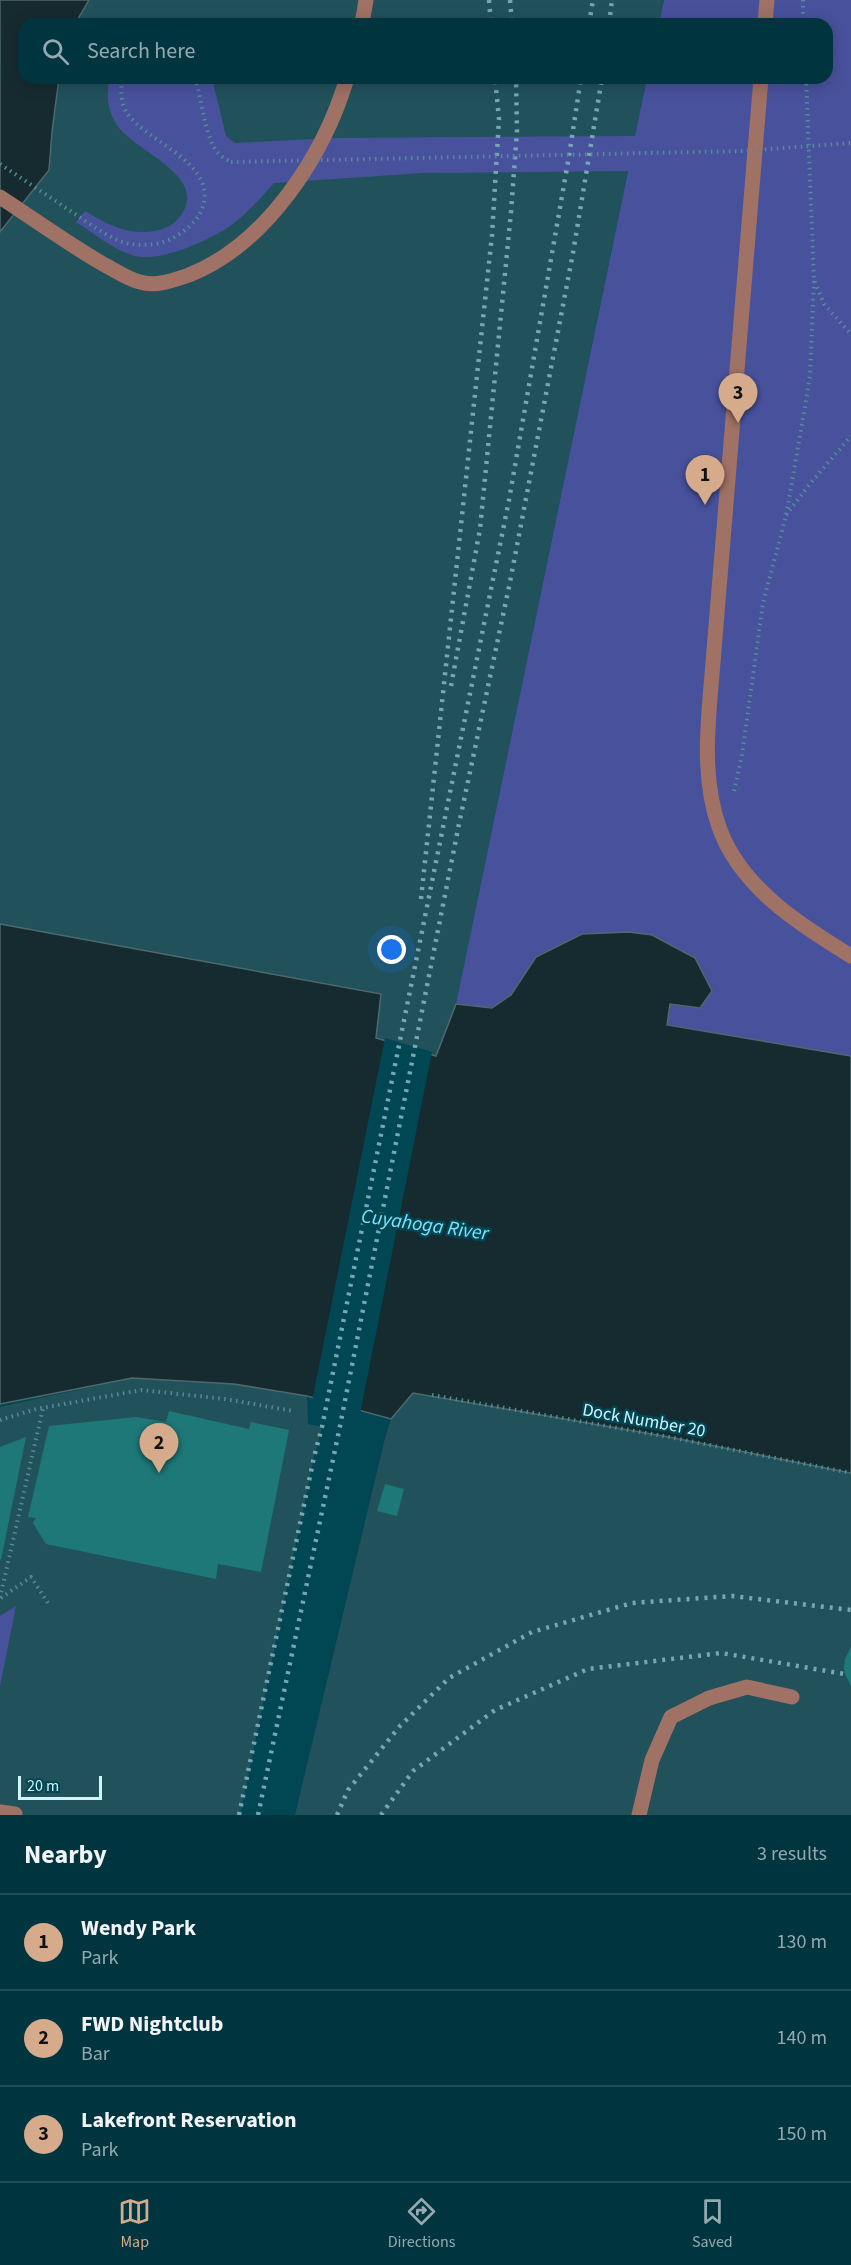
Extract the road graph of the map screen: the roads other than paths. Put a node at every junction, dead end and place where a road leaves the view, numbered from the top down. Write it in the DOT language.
graph roads {
  1 [pos="366,0"];
  2 [pos="767,0"];
  3 [pos="363,18"];
  4 [pos="766,18"];
  5 [pos="345,84"];
  6 [pos="761,84"];
  7 [pos="0,196"];
  8 [pos="851,956"];
  9 [pos="792,1697"];
  10 [pos="0,1812"];
  11 [pos="6,1815"];
  12 [pos="639,1815"];
  1 -- 3 [label="street"];
  2 -- 4 [label="street"];
  5 -- 7 [label="street"];
  6 -- 8 [label="street"];
  9 -- 12 [label="street"];
  10 -- 11 [label="street"];
}
